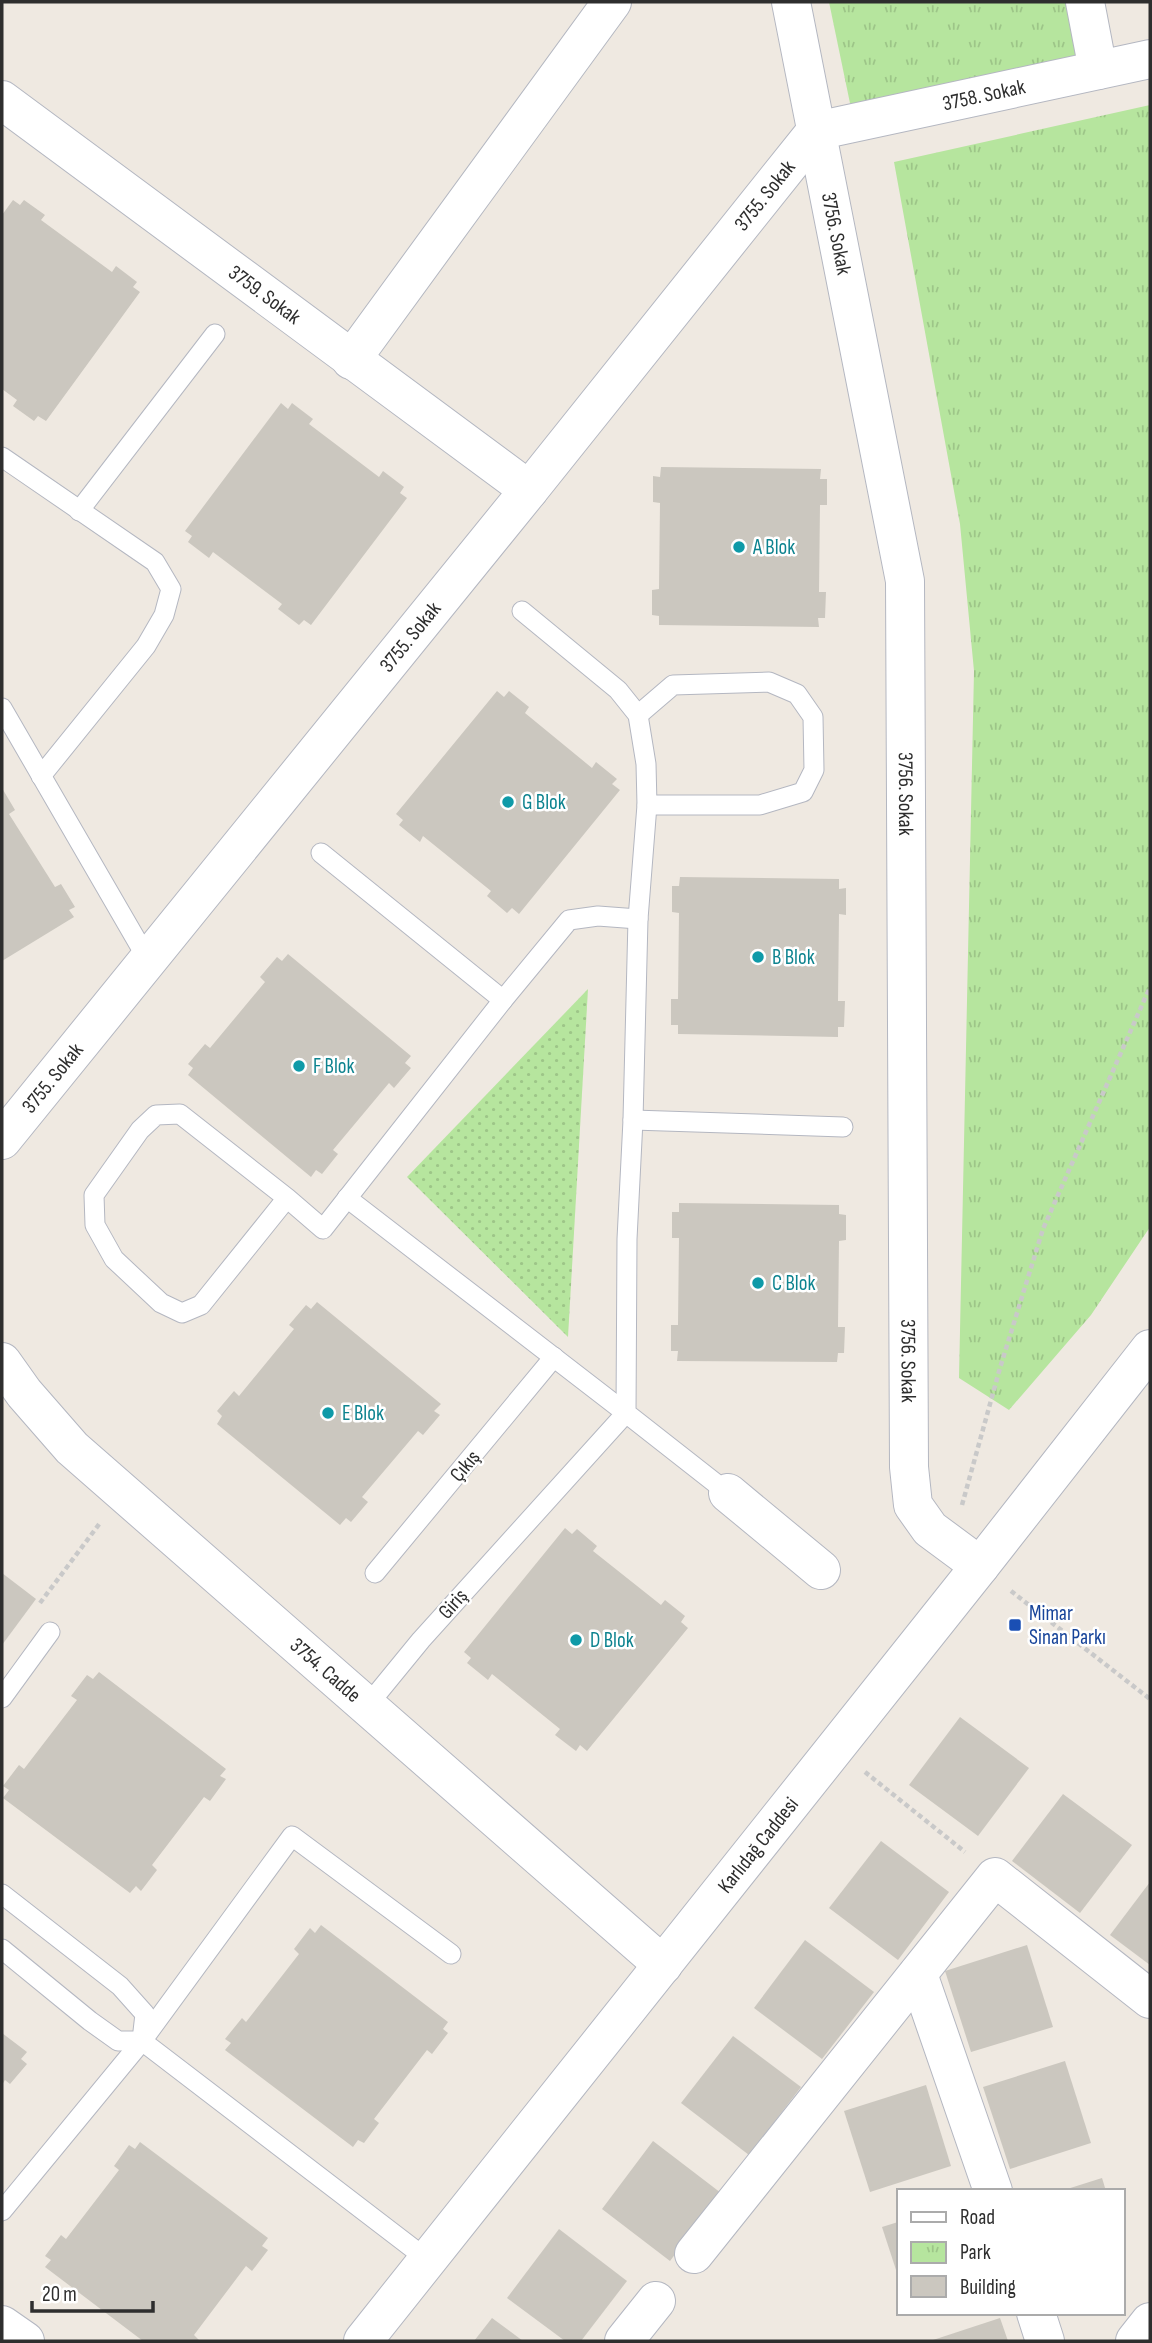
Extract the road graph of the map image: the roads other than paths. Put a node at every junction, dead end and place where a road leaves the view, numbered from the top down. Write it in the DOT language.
graph roads {
  1 [pos="612,2"];
  2 [pos="791,2"];
  3 [pos="1085,2"];
  4 [pos="1150,59"];
  5 [pos="1098,70"];
  6 [pos="2,100"];
  7 [pos="816,131"];
  8 [pos="215,334"];
  9 [pos="351,360"];
  10 [pos="2,457"];
  11 [pos="530,490"];
  12 [pos="79,511"];
  13 [pos="522,611"];
  14 [pos="2,708"];
  15 [pos="638,715"];
  16 [pos="41,776"];
  17 [pos="647,805"];
  18 [pos="321,853"];
  19 [pos="638,919"];
  20 [pos="148,960"];
  21 [pos="503,1000"];
  22 [pos="633,1120"];
  23 [pos="843,1127"];
  24 [pos="2,1140"];
  25 [pos="287,1198"];
  26 [pos="347,1198"];
  27 [pos="1150,1349"];
  28 [pos="554,1357"];
  29 [pos="2,1362"];
  30 [pos="626,1413"];
  31 [pos="728,1493"];
  32 [pos="966,1555"];
  33 [pos="821,1570"];
  34 [pos="375,1573"];
  35 [pos="50,1632"];
  36 [pos="2,1698"];
  37 [pos="367,1706"];
  38 [pos="2,1894"];
  39 [pos="2,1949"];
  40 [pos="451,1954"];
  41 [pos="663,1965"];
  42 [pos="918,1974"];
  43 [pos="1150,1998"];
  44 [pos="142,2041"];
  45 [pos="992,2189"];
  46 [pos="2,2211"];
  47 [pos="694,2254"];
  48 [pos="428,2260"];
  49 [pos="656,2301"];
  50 [pos="1037,2315"];
  51 [pos="1150,2322"];
  52 [pos="2,2325"];
  53 [pos="25,2341"];
  54 [pos="363,2341"];
  55 [pos="624,2341"];
  56 [pos="1045,2341"];
  57 [pos="1135,2341"];
  1 -- 9 [label="street"];
  2 -- 7 [label="street, 3756. Sokak"];
  3 -- 5 [label="street"];
  4 -- 5 [label="street, 3758. Sokak"];
  5 -- 7 [label="street, 3758. Sokak"];
  6 -- 9 [label="street, 3759. Sokak"];
  7 -- 11 [label="street, 3755. Sokak"];
  7 -- 32 [label="street, 3756. Sokak"];
  8 -- 12 [label="lane"];
  9 -- 11 [label="street, 3759. Sokak"];
  10 -- 12 [label="lane"];
  11 -- 20 [label="street, 3755. Sokak"];
  12 -- 16 [label="lane"];
  13 -- 15 [label="lane"];
  14 -- 16 [label="lane"];
  15 -- 17 [label="lane"];
  15 -- 17 [label="lane"];
  16 -- 20 [label="lane"];
  17 -- 19 [label="lane"];
  18 -- 21 [label="lane"];
  19 -- 21 [label="lane"];
  19 -- 22 [label="lane"];
  20 -- 24 [label="street, 3755. Sokak"];
  21 -- 26 [label="lane"];
  22 -- 23 [label="lane"];
  22 -- 30 [label="lane"];
  25 -- 25 [label="lane"];
  25 -- 26 [label="lane"];
  26 -- 28 [label="lane"];
  27 -- 32 [label="street, Karlıdağ Caddesi"];
  28 -- 30 [label="lane"];
  28 -- 34 [label="lane, Çıkış"];
  29 -- 37 [label="street, 3754. Cadde"];
  30 -- 31 [label="lane"];
  30 -- 37 [label="lane, Giriş"];
  31 -- 33 [label="street"];
  32 -- 41 [label="street, Karlıdağ Caddesi"];
  35 -- 36 [label="lane"];
  37 -- 41 [label="street, 3754. Cadde"];
  38 -- 44 [label="lane"];
  39 -- 44 [label="lane"];
  40 -- 44 [label="lane"];
  41 -- 48 [label="street, Karlıdağ Caddesi"];
  42 -- 43 [label="street"];
  42 -- 45 [label="street"];
  42 -- 47 [label="street"];
  44 -- 46 [label="lane"];
  44 -- 48 [label="lane"];
  48 -- 54 [label="street, Karlıdağ Caddesi"];
  49 -- 55 [label="street"];
  50 -- 56 [label="street"];
  51 -- 57 [label="street"];
  52 -- 53 [label="street"];
}
